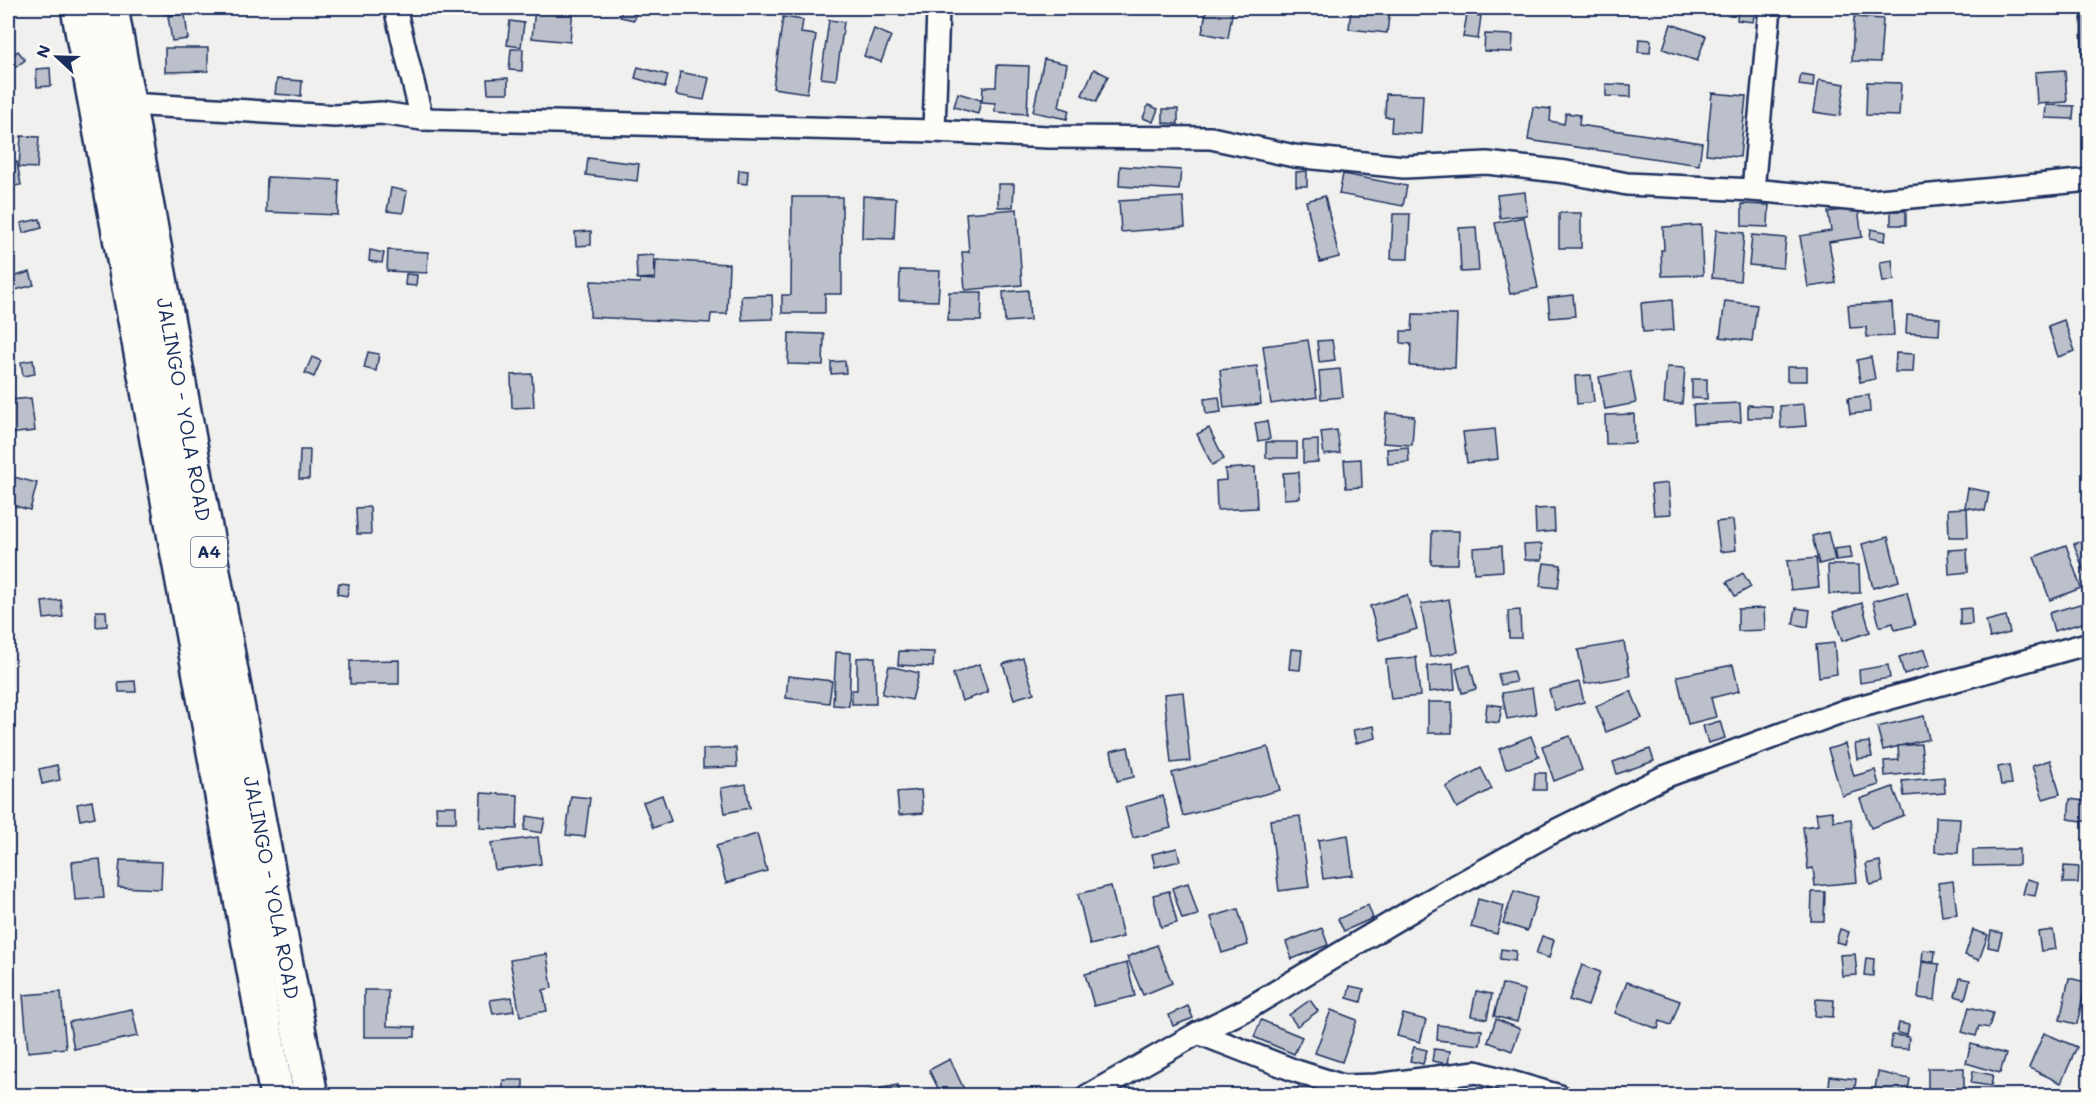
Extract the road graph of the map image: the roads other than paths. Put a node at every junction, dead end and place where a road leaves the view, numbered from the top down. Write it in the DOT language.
graph roads {
  1 [pos="78,8"];
  2 [pos="111,8"];
  3 [pos="395,8"];
  4 [pos="938,8"];
  5 [pos="1770,8"];
  6 [pos="128,104"];
  7 [pos="422,120"];
  8 [pos="934,131"];
  9 [pos="2090,180"];
  10 [pos="1753,190"];
  11 [pos="2090,643"];
  12 [pos="1198,1033"];
  13 [pos="277,1095"];
  14 [pos="311,1095"];
  15 [pos="1087,1095"];
  16 [pos="1560,1095"];
  1 -- 13 [label="highway, A4"];
  2 -- 6 [label="highway, JALINGO - YOLA ROAD / A4"];
  3 -- 7 [label="street"];
  4 -- 8 [label="street"];
  5 -- 10 [label="street"];
  6 -- 7 [label="street"];
  6 -- 14 [label="highway, JALINGO - YOLA ROAD / A4"];
  7 -- 8 [label="street"];
  8 -- 10 [label="street"];
  9 -- 10 [label="street"];
  11 -- 12 [label="street"];
  12 -- 15 [label="street"];
  12 -- 16 [label="street"];
}
